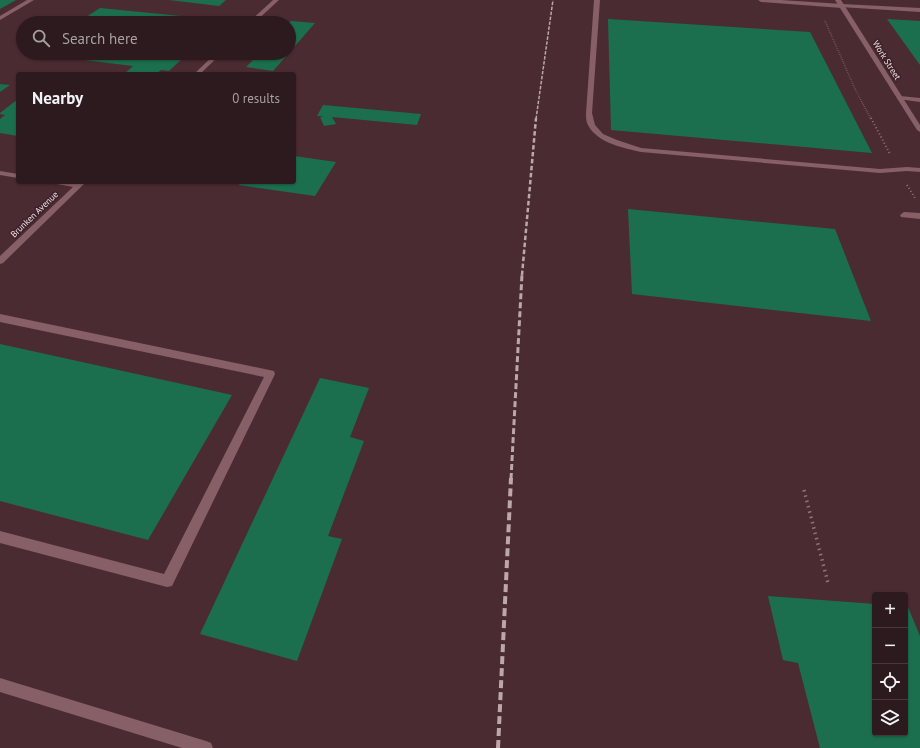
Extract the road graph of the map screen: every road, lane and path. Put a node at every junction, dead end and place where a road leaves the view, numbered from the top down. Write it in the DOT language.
graph roads {
  1 [pos="31,0"];
  2 [pos="276,0"];
  3 [pos="597,0"];
  4 [pos="761,0"];
  5 [pos="838,0"];
  6 [pos="842,6"];
  7 [pos="920,10"];
  8 [pos="822,14"];
  9 [pos="259,16"];
  10 [pos="0,18"];
  11 [pos="212,60"];
  12 [pos="199,72"];
  13 [pos="900,98"];
  14 [pos="920,100"];
  15 [pos="920,130"];
  16 [pos="899,170"];
  17 [pos="920,170"];
  18 [pos="0,173"];
  19 [pos="16,176"];
  20 [pos="80,184"];
  21 [pos="917,202"];
  22 [pos="904,215"];
  23 [pos="920,216"];
  24 [pos="0,261"];
  25 [pos="0,318"];
  26 [pos="804,490"];
  27 [pos="0,537"];
  28 [pos="828,583"];
  29 [pos="0,685"];
  30 [pos="206,748"];
  1 -- 10 [label="street"];
  2 -- 9 [label="street"];
  3 -- 16 [label="street"];
  4 -- 6 [label="street"];
  5 -- 6 [label="street, Work Street"];
  6 -- 7 [label="street"];
  6 -- 13 [label="street, Work Street"];
  8 -- 16 [label="path"];
  11 -- 12 [label="street"];
  13 -- 14 [label="street"];
  13 -- 15 [label="street, Work Street"];
  16 -- 17 [label="street"];
  16 -- 21 [label="path"];
  18 -- 19 [label="street"];
  20 -- 24 [label="street, Brunken Avenue"];
  22 -- 23 [label="street"];
  25 -- 27 [label="street"];
  26 -- 28 [label="path"];
  29 -- 30 [label="street"];
}
